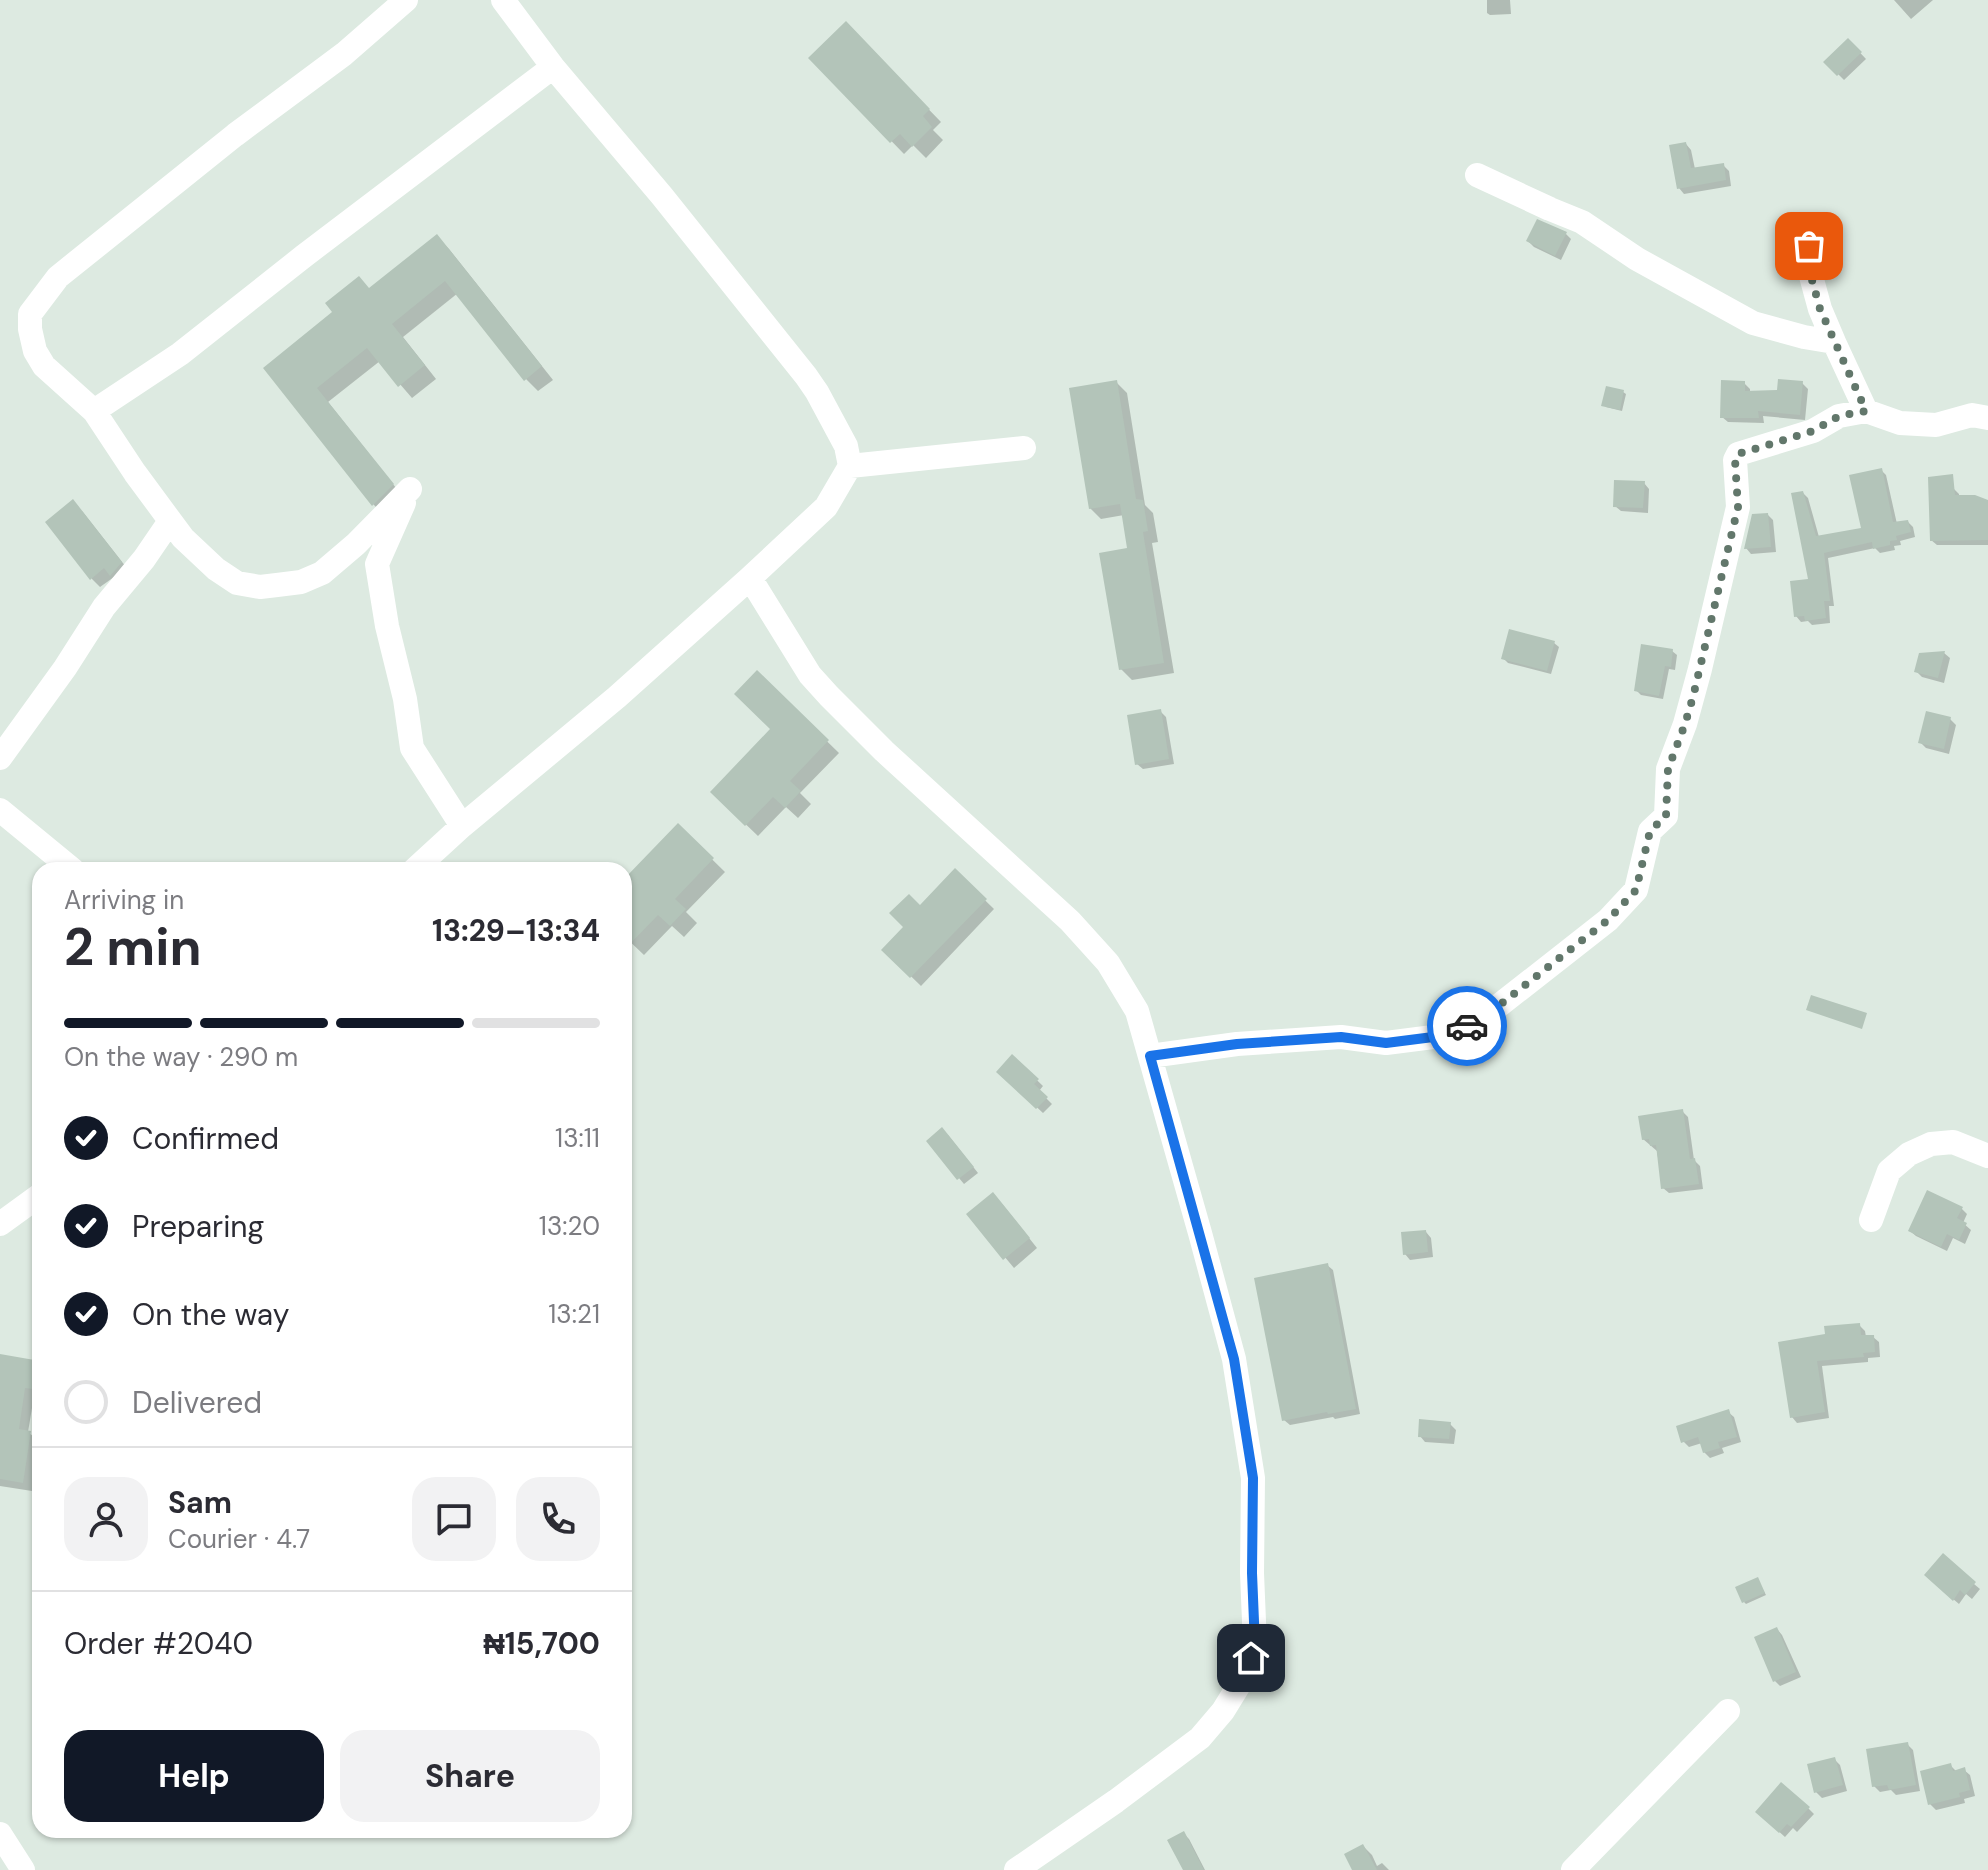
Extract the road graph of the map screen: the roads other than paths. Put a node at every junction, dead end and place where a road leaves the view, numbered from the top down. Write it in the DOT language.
graph roads {
  1 [pos="406,0"];
  2 [pos="503,0"];
  3 [pos="553,67"];
  4 [pos="1477,175"];
  5 [pos="1810,227"];
  6 [pos="1834,342"];
  7 [pos="94,411"];
  8 [pos="1866,411"];
  9 [pos="1988,418"];
  10 [pos="1024,448"];
  11 [pos="850,466"];
  12 [pos="170,521"];
  13 [pos="750,578"];
  14 [pos="0,758"];
  15 [pos="0,810"];
  16 [pos="462,826"];
  17 [pos="63,862"];
  18 [pos="423,862"];
  19 [pos="1150,1056"];
  20 [pos="1988,1156"];
  21 [pos="32,1201"];
  22 [pos="1871,1220"];
  23 [pos="0,1224"];
  24 [pos="1728,1711"];
  25 [pos="0,1834"];
  26 [pos="23,1870"];
  27 [pos="1016,1870"];
  28 [pos="1573,1870"];
  1 -- 7 [label="street"];
  2 -- 3 [label="street"];
  3 -- 7 [label="street"];
  3 -- 11 [label="street"];
  4 -- 6 [label="street"];
  5 -- 6 [label="street"];
  6 -- 8 [label="street"];
  7 -- 12 [label="street"];
  8 -- 9 [label="street"];
  8 -- 19 [label="street"];
  10 -- 11 [label="street"];
  11 -- 13 [label="street"];
  12 -- 14 [label="street"];
  12 -- 16 [label="street"];
  13 -- 16 [label="street"];
  13 -- 19 [label="street"];
  15 -- 17 [label="street"];
  16 -- 18 [label="street"];
  19 -- 27 [label="street"];
  20 -- 22 [label="street"];
  21 -- 23 [label="street"];
  24 -- 28 [label="street"];
  25 -- 26 [label="street"];
}
